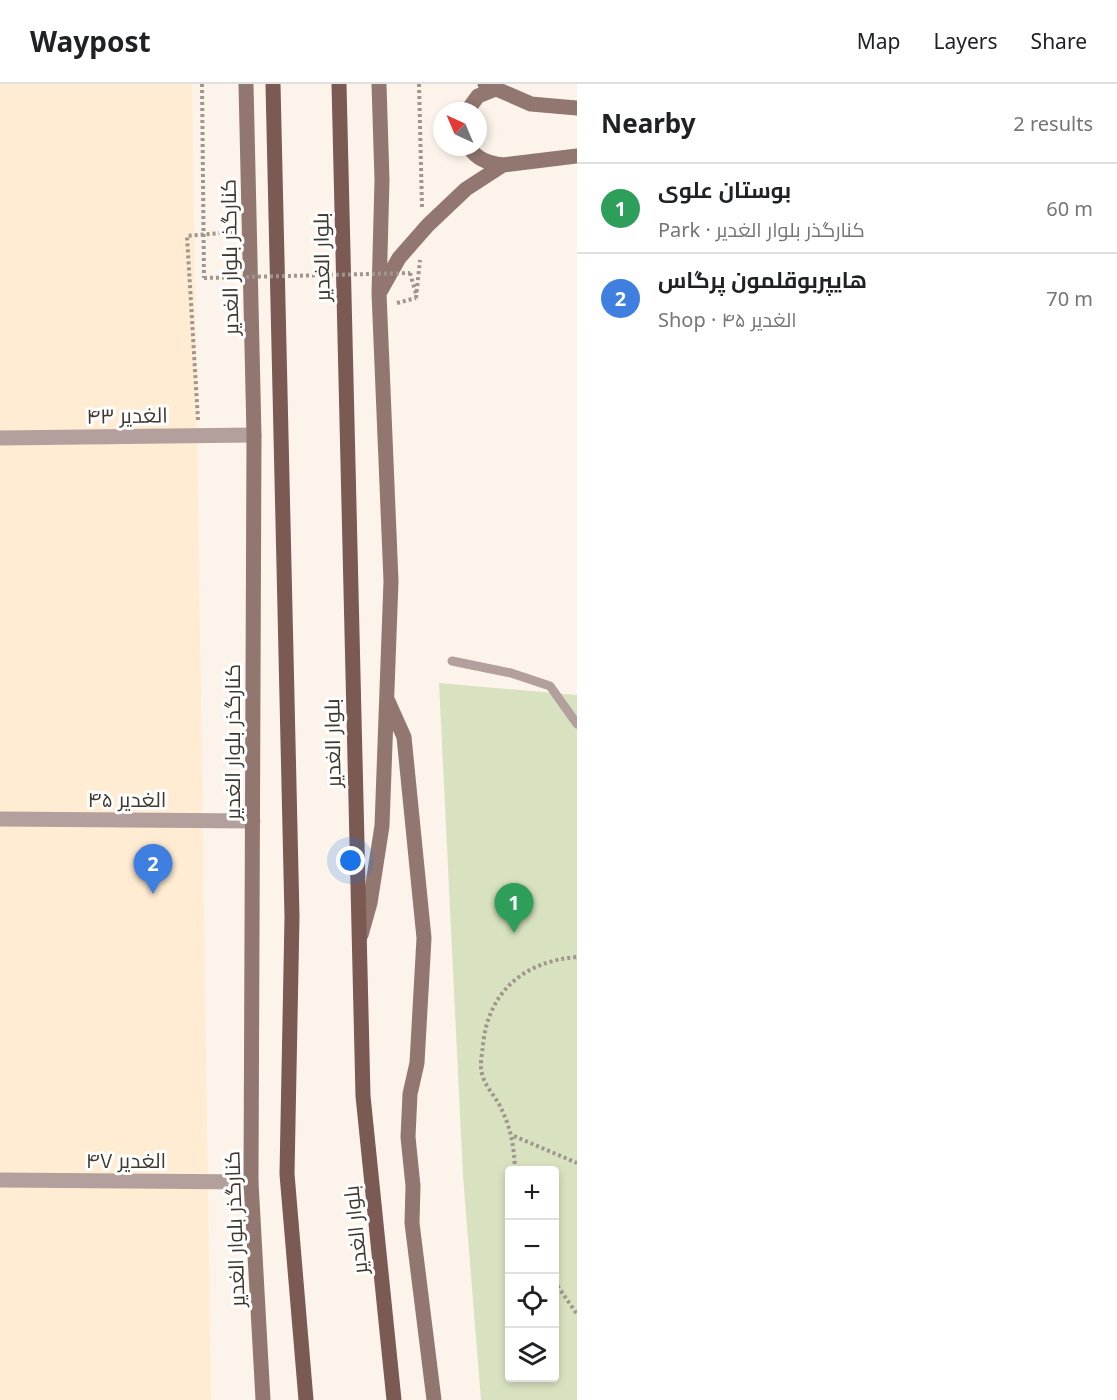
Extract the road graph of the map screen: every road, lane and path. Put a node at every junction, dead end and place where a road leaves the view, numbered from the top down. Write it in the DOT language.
graph roads {
  1 [pos="202,84"];
  2 [pos="246,84"];
  3 [pos="273,84"];
  4 [pos="339,84"];
  5 [pos="379,84"];
  6 [pos="419,84"];
  7 [pos="489,87"];
  8 [pos="474,102"];
  9 [pos="577,108"];
  10 [pos="477,156"];
  11 [pos="577,156"];
  12 [pos="503,165"];
  13 [pos="249,230"];
  14 [pos="422,232"];
  15 [pos="205,235"];
  16 [pos="379,293"];
  17 [pos="199,435"];
  18 [pos="254,435"];
  19 [pos="0,438"];
  20 [pos="452,662"];
  21 [pos="386,696"];
  22 [pos="577,724"];
  23 [pos="0,819"];
  24 [pos="253,821"];
  25 [pos="359,940"];
  26 [pos="577,957"];
  27 [pos="514,1136"];
  28 [pos="577,1163"];
  29 [pos="515,1166"];
  30 [pos="0,1180"];
  31 [pos="251,1182"];
  32 [pos="559,1287"];
  33 [pos="577,1314"];
  34 [pos="387,1344"];
  35 [pos="263,1400"];
  36 [pos="306,1400"];
  37 [pos="383,1400"];
  38 [pos="394,1400"];
  39 [pos="434,1400"];
  1 -- 15 [label="path"];
  2 -- 13 [label="main road, کنارگذر بلوار الغدیر"];
  3 -- 36 [label="main road, بلوار الغدیر"];
  4 -- 25 [label="main road, بلوار الغدیر"];
  5 -- 16 [label="main road"];
  6 -- 14 [label="path"];
  7 -- 8 [label="main road"];
  7 -- 9 [label="main road"];
  10 -- 12 [label="main road"];
  11 -- 12 [label="main road"];
  12 -- 14 [label="main road"];
  13 -- 15 [label="path"];
  13 -- 18 [label="main road, کنارگذر بلوار الغدیر"];
  14 -- 15 [label="path, bridge"];
  14 -- 16 [label="main road"];
  15 -- 17 [label="path"];
  16 -- 21 [label="main road"];
  17 -- 18 [label="street, الغدیر ۴۳"];
  17 -- 19 [label="street, الغدیر ۴۳"];
  18 -- 24 [label="main road, کنارگذر بلوار الغدیر"];
  20 -- 22 [label="lane"];
  21 -- 25 [label="main road"];
  21 -- 39 [label="main road"];
  23 -- 24 [label="street, الغدیر ۴۵"];
  24 -- 31 [label="main road, کنارگذر بلوار الغدیر"];
  25 -- 34 [label="main road, بلوار الغدیر"];
  26 -- 27 [label="path"];
  27 -- 28 [label="path"];
  27 -- 29 [label="path"];
  30 -- 31 [label="street, الغدیر ۴۷"];
  31 -- 35 [label="main road, کنارگذر بلوار الغدیر"];
  32 -- 33 [label="path"];
  34 -- 37 [label="main road"];
  34 -- 38 [label="main road, بلوار الغدیر"];
}
